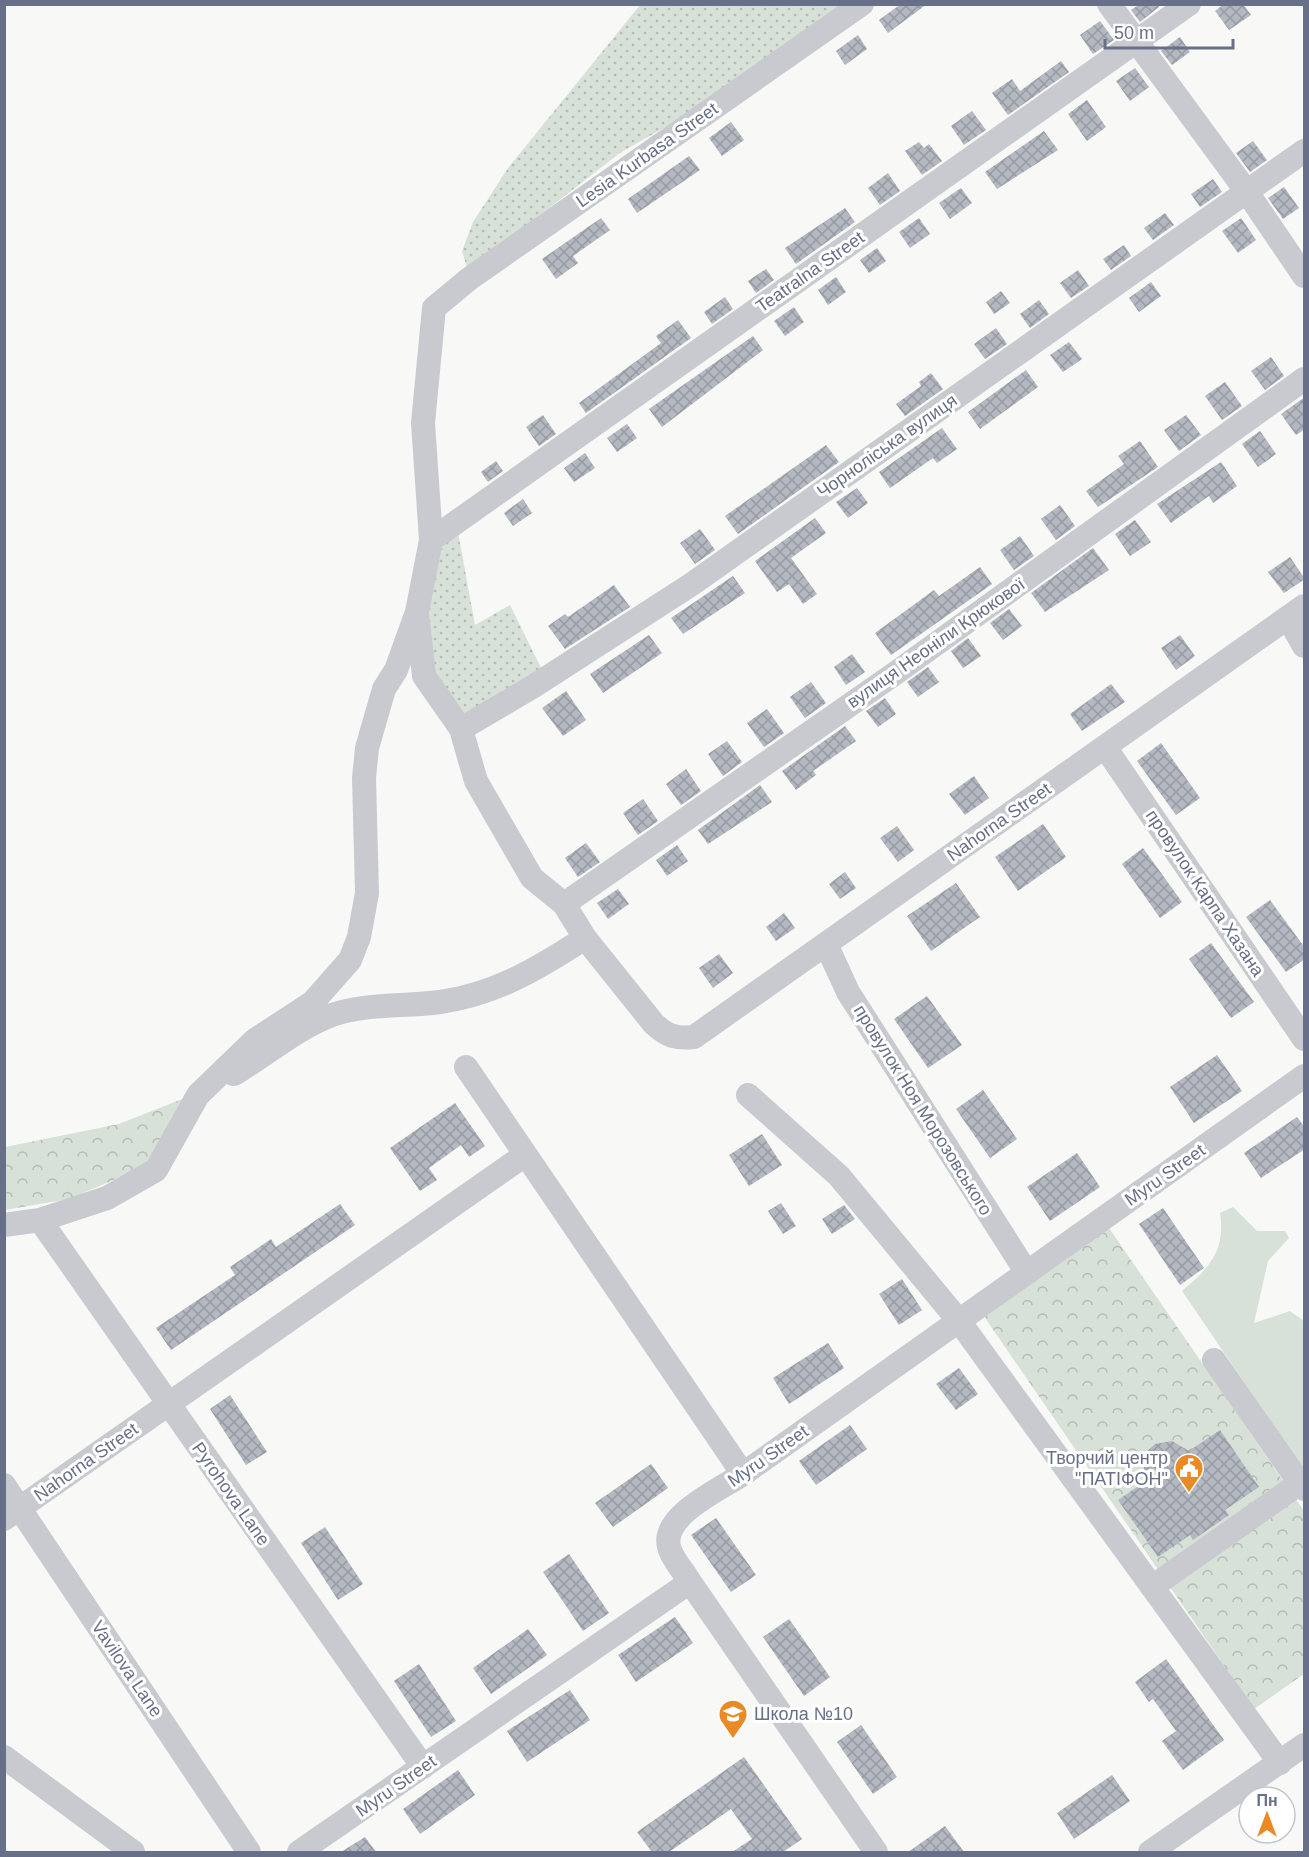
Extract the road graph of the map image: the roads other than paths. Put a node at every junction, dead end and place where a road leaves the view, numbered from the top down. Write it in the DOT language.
graph roads {
  1 [pos="862,4"];
  2 [pos="1108,4"];
  3 [pos="1189,4"];
  4 [pos="1135,42"];
  5 [pos="1305,152"];
  6 [pos="1247,192"];
  7 [pos="1305,276"];
  8 [pos="1305,379"];
  9 [pos="430,540"];
  10 [pos="417,612"];
  11 [pos="1296,612"];
  12 [pos="1305,646"];
  13 [pos="424,676"];
  14 [pos="390,681"];
  15 [pos="461,729"];
  16 [pos="1105,747"];
  17 [pos="564,904"];
  18 [pos="585,938"];
  19 [pos="826,944"];
  20 [pos="1305,1039"];
  21 [pos="466,1066"];
  22 [pos="1305,1076"];
  23 [pos="198,1095"];
  24 [pos="748,1095"];
  25 [pos="525,1155"];
  26 [pos="40,1220"];
  27 [pos="4,1225"];
  28 [pos="1027,1273"];
  29 [pos="959,1321"];
  30 [pos="1214,1360"];
  31 [pos="168,1404"];
  32 [pos="743,1474"];
  33 [pos="4,1485"];
  34 [pos="1302,1486"];
  35 [pos="13,1513"];
  36 [pos="690,1582"];
  37 [pos="1152,1587"];
  38 [pos="1305,1745"];
  39 [pos="4,1757"];
  40 [pos="1280,1762"];
  41 [pos="423,1767"];
  42 [pos="133,1852"];
  43 [pos="249,1852"];
  44 [pos="299,1852"];
  45 [pos="876,1852"];
  46 [pos="1150,1852"];
  1 -- 9 [label="street, Lesia Kurbasa Street"];
  2 -- 4 [label="street"];
  3 -- 4 [label="street, Teatralna Street"];
  4 -- 6 [label="street"];
  4 -- 9 [label="street, Teatralna Street"];
  5 -- 6 [label="street, Чорноліська вулиця"];
  6 -- 7 [label="street"];
  6 -- 15 [label="street, Чорноліська вулиця"];
  8 -- 17 [label="street, вулиця Неоніли Крюкової"];
  9 -- 10 [label="street"];
  10 -- 13 [label="street"];
  10 -- 14 [label="street"];
  11 -- 12 [label="street"];
  11 -- 16 [label="street, Nahorna Street"];
  13 -- 14 [label="street"];
  13 -- 15 [label="street"];
  14 -- 23 [label="street"];
  15 -- 17 [label="street"];
  16 -- 19 [label="street, Nahorna Street"];
  16 -- 20 [label="street, провулок Карпа Хазана"];
  17 -- 18 [label="street"];
  18 -- 19 [label="street, Nahorna Street"];
  18 -- 23 [label="street"];
  19 -- 28 [label="street, провулок Ноя Морозовського"];
  21 -- 25 [label="street"];
  22 -- 28 [label="street, Myru Street"];
  23 -- 26 [label="street"];
  24 -- 29 [label="street"];
  25 -- 31 [label="street, Nahorna Street"];
  25 -- 32 [label="street"];
  26 -- 27 [label="street"];
  26 -- 31 [label="street, Pyrohova Lane"];
  28 -- 29 [label="street, Myru Street"];
  29 -- 32 [label="street, Myru Street"];
  29 -- 37 [label="street"];
  30 -- 34 [label="street"];
  31 -- 35 [label="street, Nahorna Street"];
  31 -- 41 [label="street, Pyrohova Lane"];
  32 -- 36 [label="street, Myru Street"];
  33 -- 35 [label="street, Vavilova Lane"];
  34 -- 37 [label="street"];
  35 -- 43 [label="street, Vavilova Lane"];
  36 -- 41 [label="street, Myru Street"];
  36 -- 45 [label="street"];
  37 -- 40 [label="street"];
  38 -- 40 [label="street"];
  39 -- 42 [label="street"];
  40 -- 46 [label="street"];
  41 -- 44 [label="street, Myru Street"];
}
